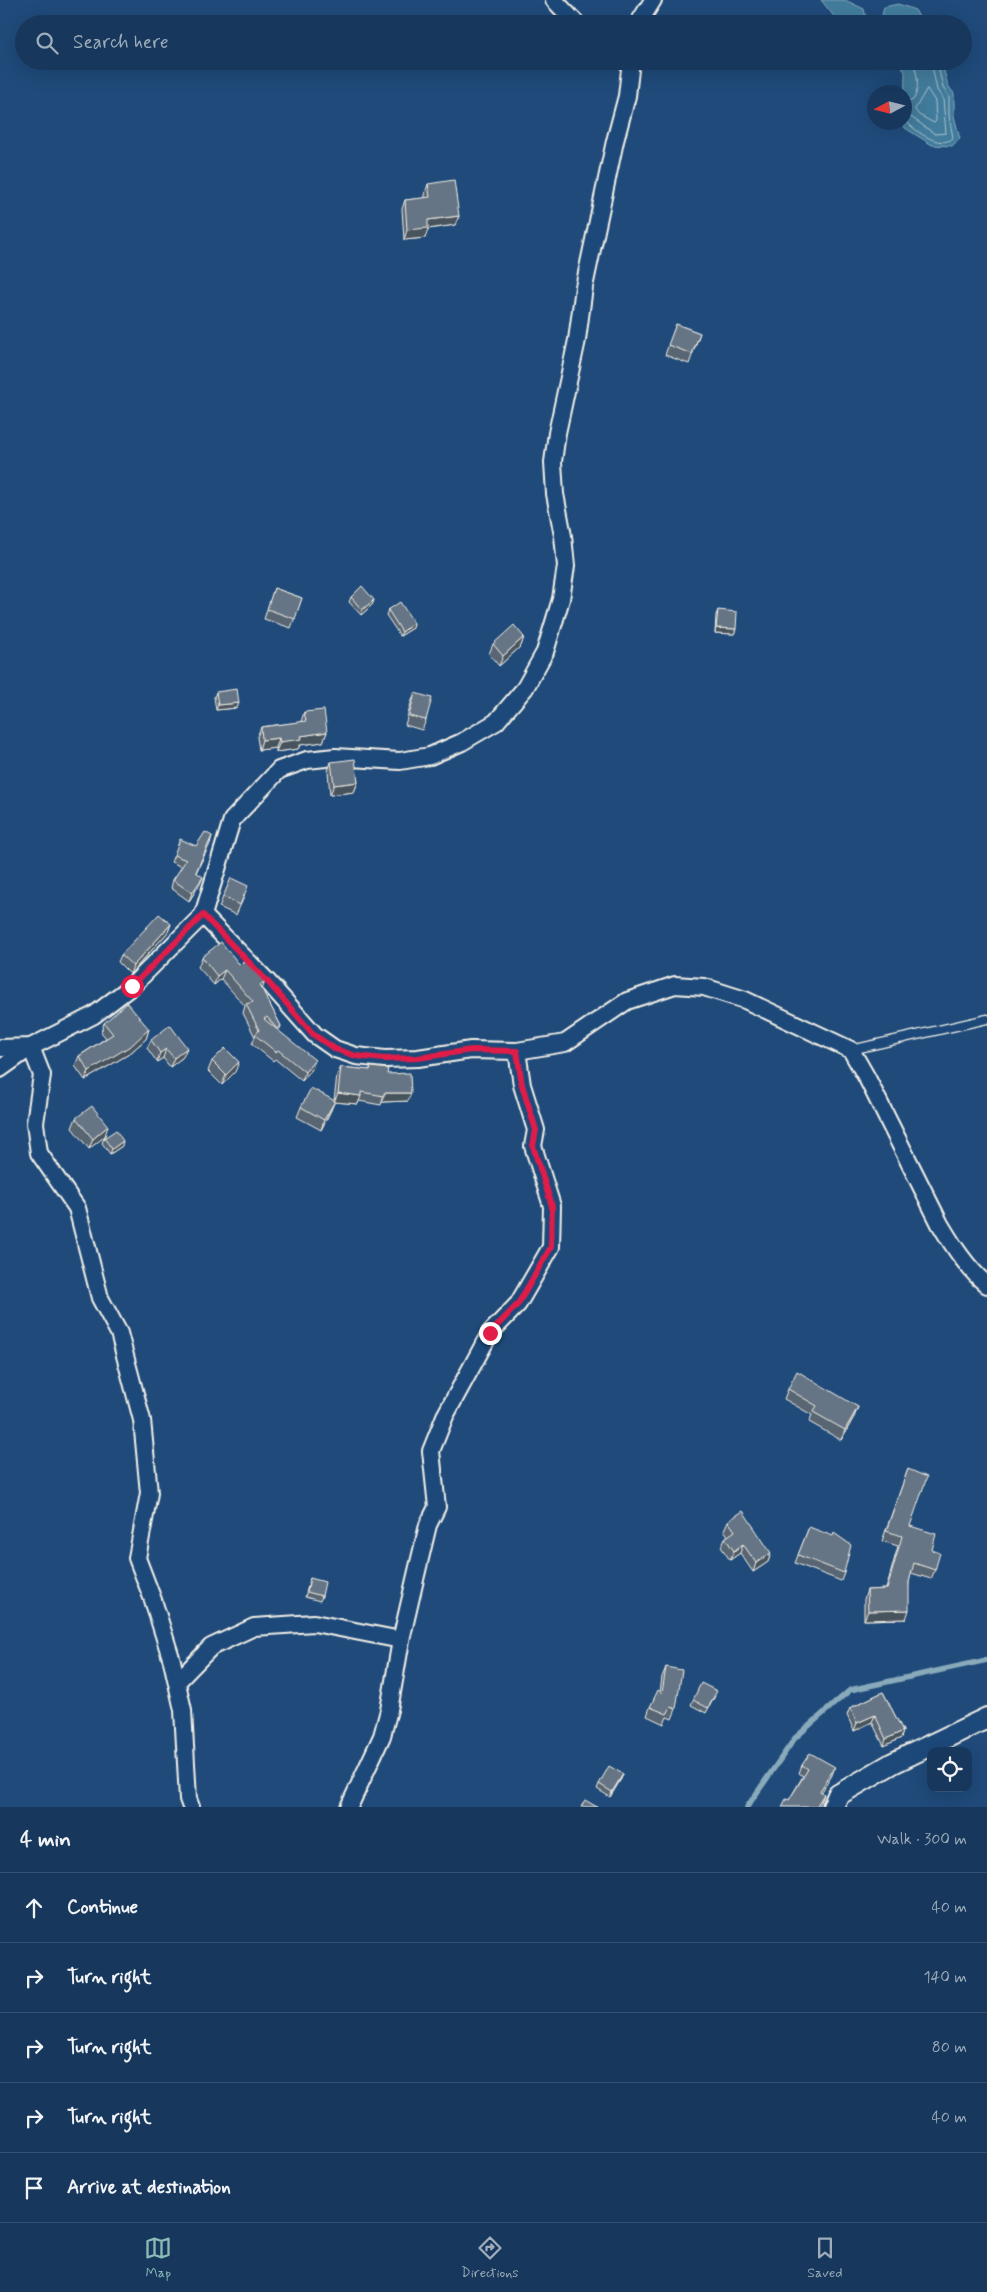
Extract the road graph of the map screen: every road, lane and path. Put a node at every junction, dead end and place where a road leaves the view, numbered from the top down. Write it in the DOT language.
graph roads {
  1 [pos="554,0"];
  2 [pos="653,0"];
  3 [pos="568,15"];
  4 [pos="644,15"];
  5 [pos="630,70"];
  6 [pos="203,915"];
  7 [pos="987,1019"];
  8 [pos="31,1047"];
  9 [pos="0,1048"];
  10 [pos="851,1050"];
  11 [pos="517,1051"];
  12 [pos="0,1069"];
  13 [pos="987,1284"];
  14 [pos="401,1640"];
  15 [pos="177,1682"];
  16 [pos="987,1718"];
  17 [pos="191,1807"];
  18 [pos="349,1807"];
  19 [pos="833,1807"];
  1 -- 3 [label="street"];
  2 -- 4 [label="street"];
  5 -- 6 [label="street"];
  6 -- 8 [label="street"];
  6 -- 11 [label="street"];
  7 -- 10 [label="lane"];
  8 -- 9 [label="street"];
  8 -- 12 [label="street"];
  8 -- 15 [label="street"];
  10 -- 11 [label="street"];
  10 -- 13 [label="street"];
  11 -- 14 [label="street"];
  14 -- 15 [label="street"];
  14 -- 18 [label="street"];
  15 -- 17 [label="street"];
  16 -- 19 [label="street"];
}
